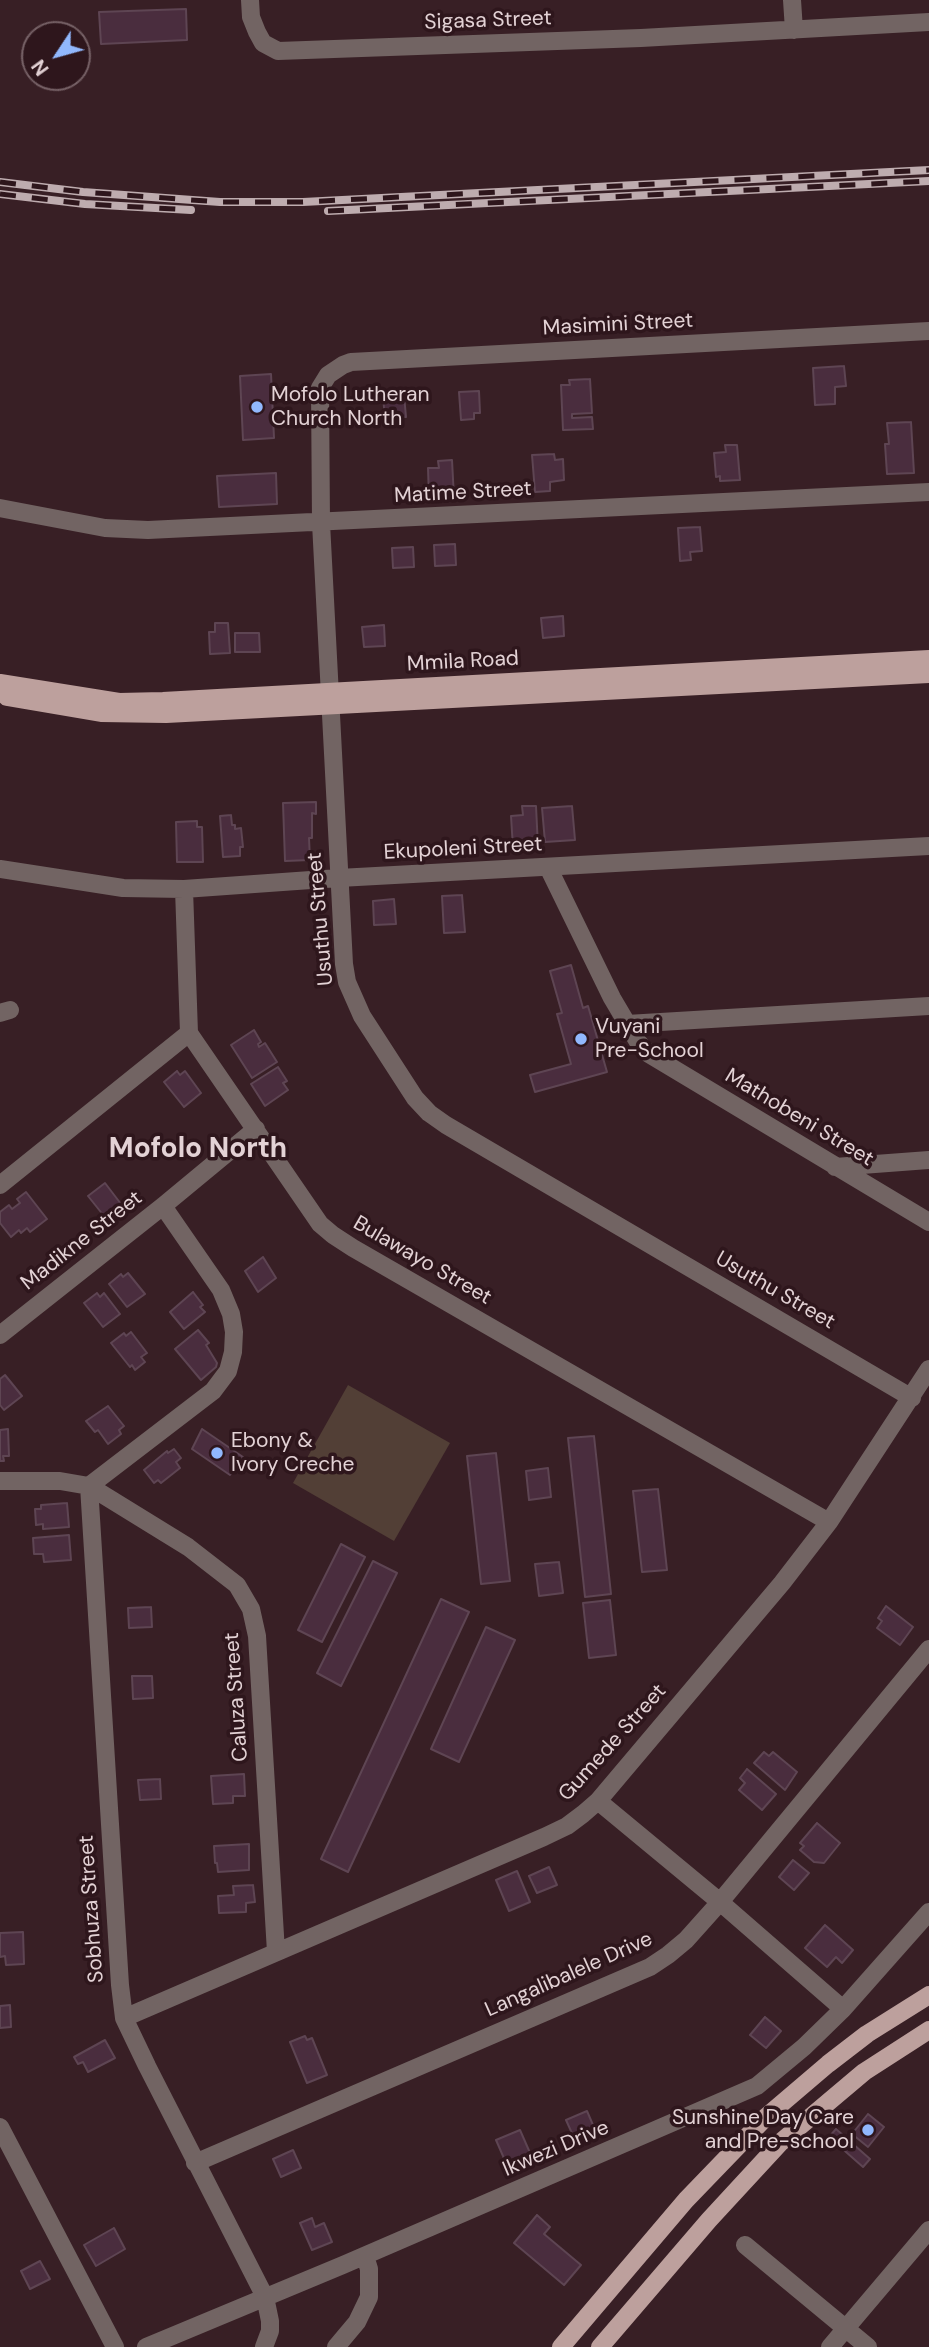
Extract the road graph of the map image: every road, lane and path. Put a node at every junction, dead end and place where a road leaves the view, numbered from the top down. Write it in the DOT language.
graph roads {
  1 [pos="250,0"];
  2 [pos="792,0"];
  3 [pos="929,22"];
  4 [pos="794,30"];
  5 [pos="929,331"];
  6 [pos="320,388"];
  7 [pos="929,492"];
  8 [pos="0,509"];
  9 [pos="321,523"];
  10 [pos="929,659"];
  11 [pos="929,674"];
  12 [pos="0,683"];
  13 [pos="0,696"];
  14 [pos="329,699"];
  15 [pos="929,846"];
  16 [pos="548,867"];
  17 [pos="0,869"];
  18 [pos="339,878"];
  19 [pos="184,889"];
  20 [pos="929,1006"];
  21 [pos="627,1024"];
  22 [pos="189,1032"];
  23 [pos="256,1129"];
  24 [pos="929,1160"];
  25 [pos="835,1167"];
  26 [pos="0,1185"];
  27 [pos="163,1206"];
  28 [pos="929,1222"];
  29 [pos="0,1335"];
  30 [pos="929,1369"];
  31 [pos="912,1398"];
  32 [pos="0,1481"];
  33 [pos="89,1486"];
  34 [pos="829,1522"];
  35 [pos="929,1649"];
  36 [pos="598,1801"];
  37 [pos="720,1902"];
  38 [pos="929,1912"];
  39 [pos="276,1952"];
  40 [pos="929,1995"];
  41 [pos="843,2009"];
  42 [pos="124,2018"];
  43 [pos="929,2030"];
  44 [pos="0,2127"];
  45 [pos="195,2163"];
  46 [pos="929,2230"];
  47 [pos="745,2245"];
  48 [pos="365,2256"];
  49 [pos="265,2297"];
  50 [pos="846,2328"];
  51 [pos="115,2347"];
  52 [pos="146,2347"];
  53 [pos="264,2347"];
  54 [pos="335,2347"];
  55 [pos="561,2347"];
  56 [pos="600,2347"];
  57 [pos="830,2347"];
  58 [pos="868,2347"];
  1 -- 4 [label="street, Sigasa Street"];
  2 -- 4 [label="street"];
  3 -- 4 [label="street, Sigasa Street"];
  5 -- 6 [label="street, Masimini Street"];
  6 -- 9 [label="street, Usuthu Street"];
  7 -- 9 [label="street, Matime Street"];
  8 -- 9 [label="street, Matime Street"];
  9 -- 14 [label="street, Usuthu Street"];
  10 -- 14 [label="main road, Mmila Road"];
  11 -- 14 [label="main road, Mmila Road"];
  12 -- 14 [label="main road, Mmila Road"];
  13 -- 14 [label="main road, Mmila Road"];
  14 -- 18 [label="street, Usuthu Street"];
  15 -- 16 [label="street, Ekupoleni Street"];
  16 -- 18 [label="street, Ekupoleni Street"];
  16 -- 21 [label="street, Mathobeni Street"];
  17 -- 19 [label="street, Ekupoleni Street"];
  18 -- 19 [label="street, Ekupoleni Street"];
  18 -- 31 [label="street, Usuthu Street"];
  19 -- 22 [label="street"];
  20 -- 21 [label="street"];
  21 -- 25 [label="street, Mathobeni Street"];
  22 -- 23 [label="street, Bulawayo Street"];
  22 -- 26 [label="street"];
  23 -- 27 [label="street, Madikne Street"];
  23 -- 34 [label="street, Bulawayo Street"];
  24 -- 25 [label="street"];
  25 -- 28 [label="street, Mathobeni Street"];
  27 -- 29 [label="street, Madikne Street"];
  27 -- 33 [label="street"];
  30 -- 31 [label="street, Gumede Street"];
  31 -- 34 [label="street, Gumede Street"];
  32 -- 33 [label="street, Caluza Street"];
  33 -- 39 [label="street, Caluza Street"];
  33 -- 42 [label="street, Sobhuza Street"];
  34 -- 36 [label="street, Gumede Street"];
  35 -- 37 [label="street, Langalibalele Drive"];
  36 -- 37 [label="street"];
  36 -- 39 [label="street, Gumede Street"];
  37 -- 41 [label="street"];
  37 -- 45 [label="street, Langalibalele Drive"];
  38 -- 41 [label="street, Ikwezi Drive"];
  39 -- 42 [label="street, Gumede Street"];
  40 -- 55 [label="main road"];
  41 -- 48 [label="street, Ikwezi Drive"];
  42 -- 45 [label="street, Sobhuza Street"];
  43 -- 56 [label="main road"];
  44 -- 51 [label="street"];
  45 -- 49 [label="street, Sobhuza Street"];
  46 -- 50 [label="street"];
  47 -- 50 [label="street"];
  48 -- 49 [label="street, Ikwezi Drive"];
  48 -- 54 [label="street"];
  49 -- 52 [label="street, Ikwezi Drive"];
  49 -- 53 [label="street, Sobhuza Street"];
  50 -- 57 [label="street"];
  50 -- 58 [label="street"];
}
